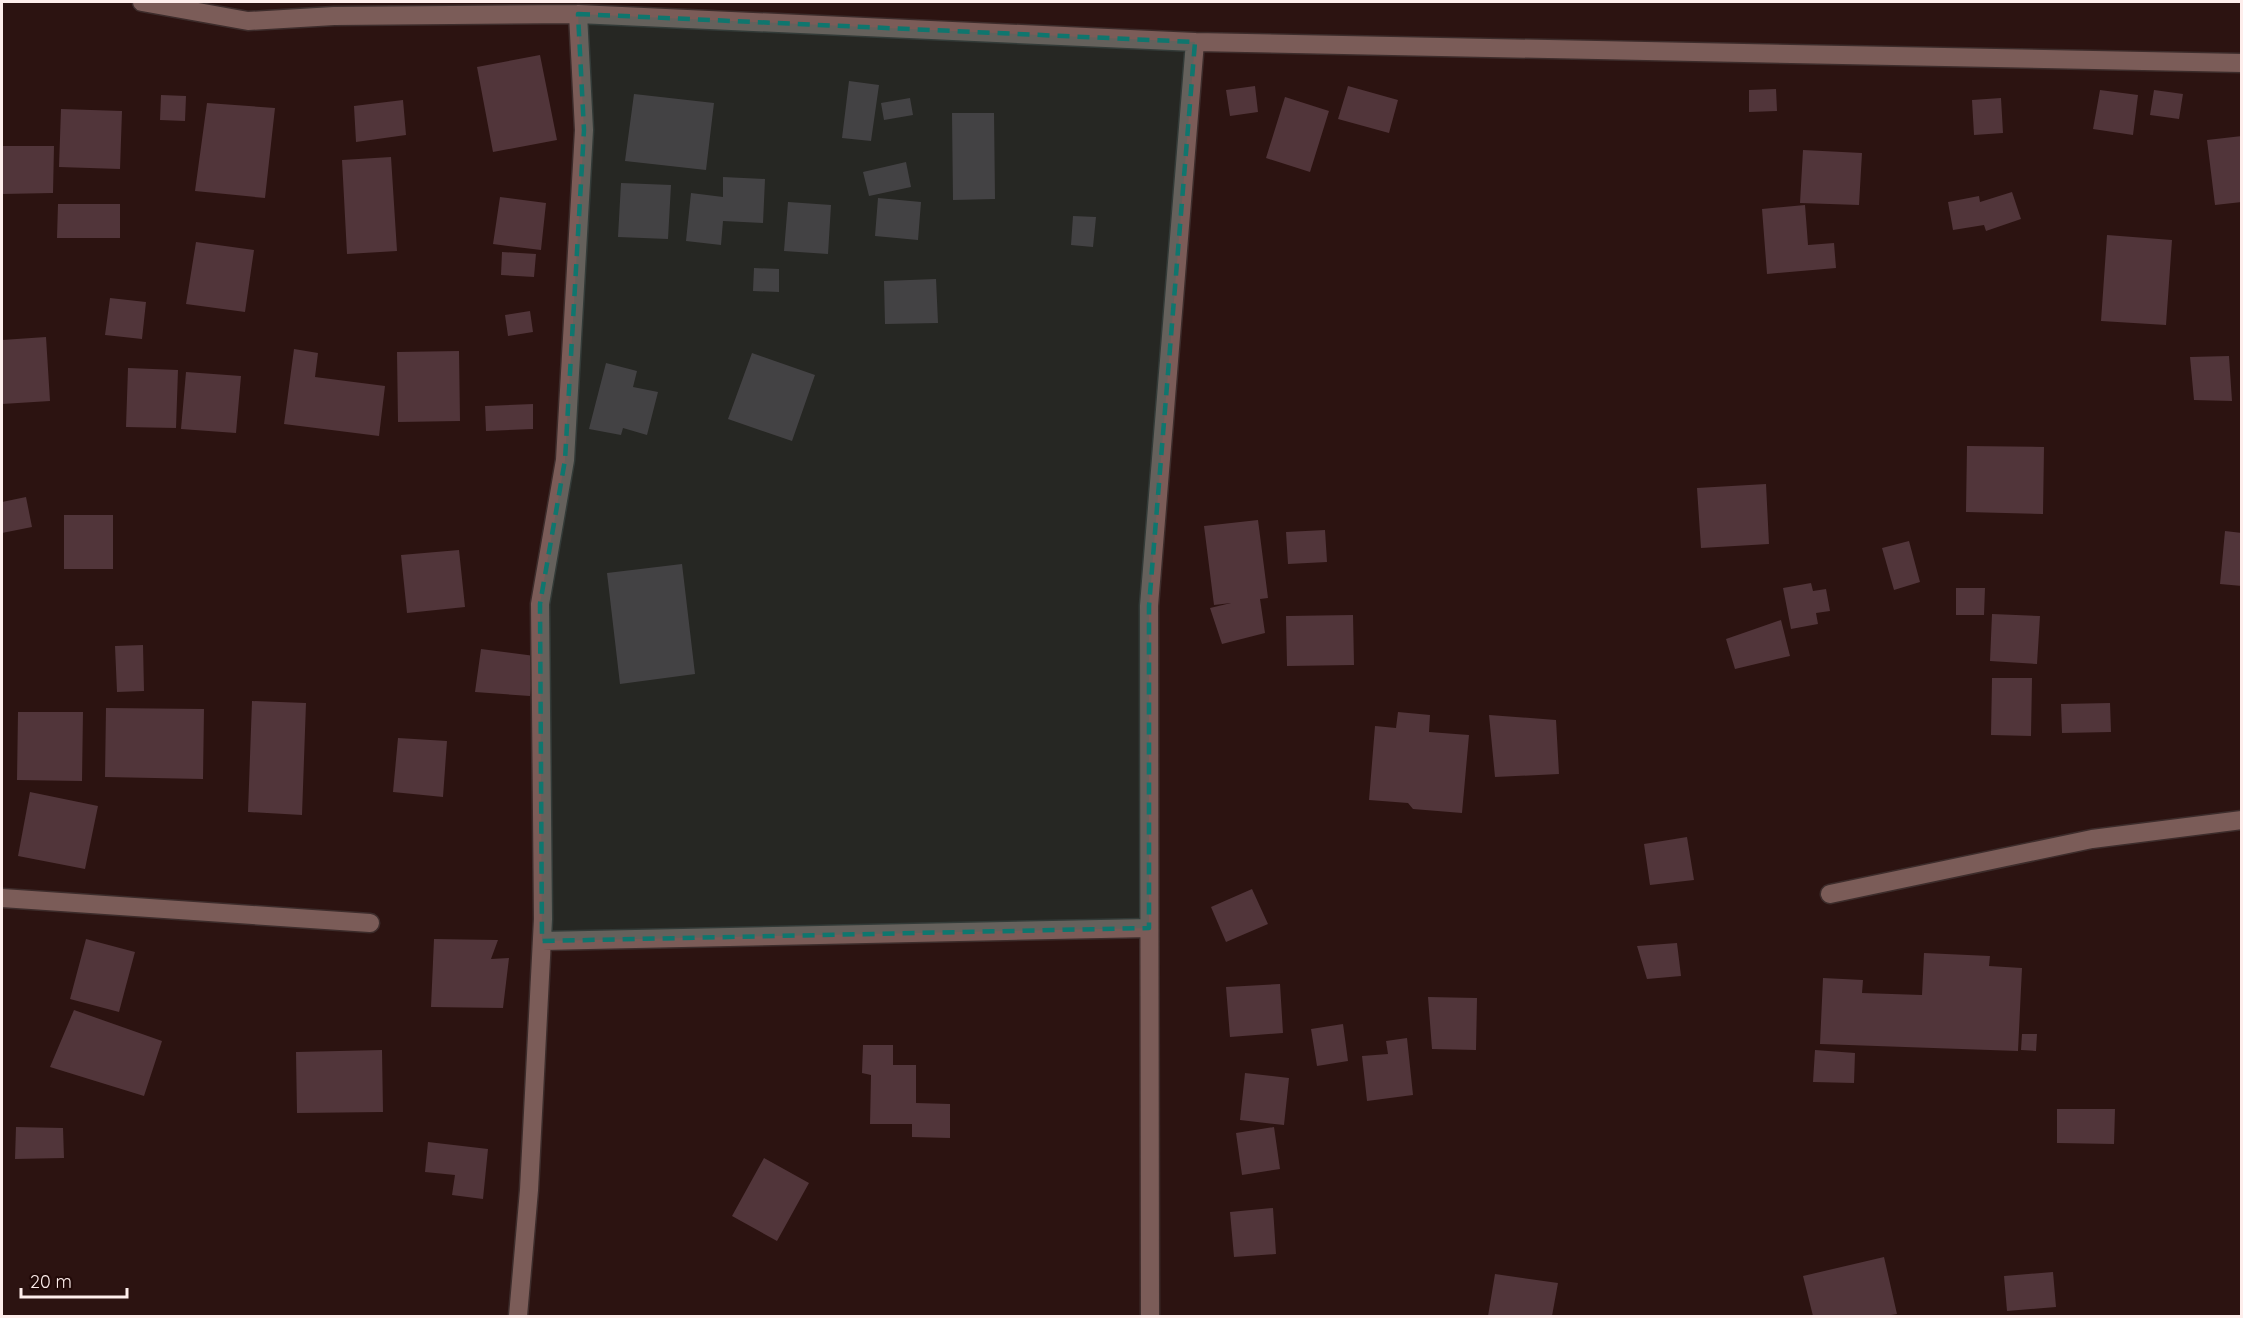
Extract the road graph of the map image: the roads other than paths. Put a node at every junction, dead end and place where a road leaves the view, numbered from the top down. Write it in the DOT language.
graph roads {
  1 [pos="142,2"];
  2 [pos="335,9"];
  3 [pos="578,14"];
  4 [pos="1195,42"];
  5 [pos="2241,63"];
  6 [pos="2241,820"];
  7 [pos="1830,894"];
  8 [pos="2,898"];
  9 [pos="370,923"];
  10 [pos="1149,928"];
  11 [pos="542,941"];
  12 [pos="518,1317"];
  13 [pos="1150,1317"];
  1 -- 2 [label="street"];
  2 -- 3 [label="street"];
  3 -- 4 [label="street"];
  3 -- 11 [label="street"];
  4 -- 5 [label="street"];
  4 -- 10 [label="street"];
  6 -- 7 [label="street"];
  8 -- 9 [label="street"];
  10 -- 11 [label="street"];
  10 -- 13 [label="street"];
  11 -- 12 [label="street"];
}
